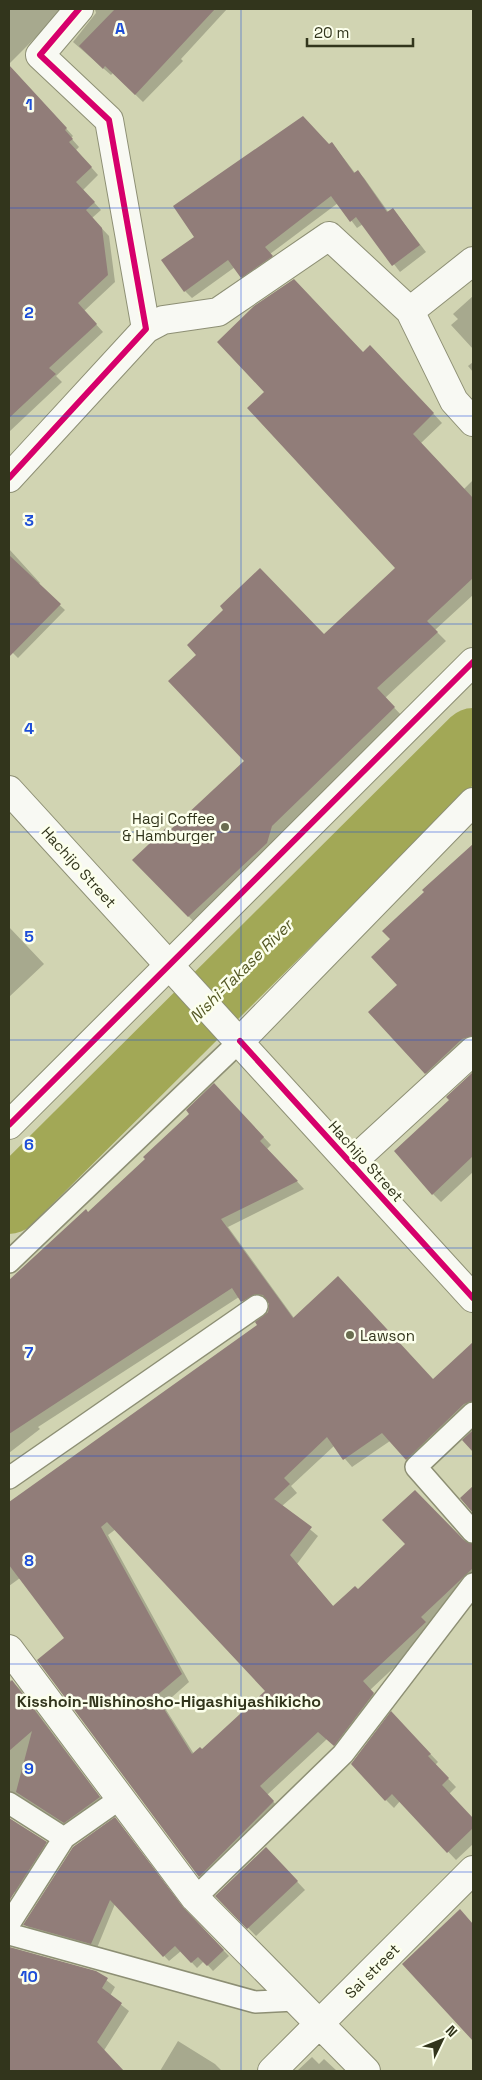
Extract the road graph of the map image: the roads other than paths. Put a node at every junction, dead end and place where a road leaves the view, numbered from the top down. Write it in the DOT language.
graph roads {
  1 [pos="79,9"];
  2 [pos="473,261"];
  3 [pos="410,311"];
  4 [pos="146,329"];
  5 [pos="473,422"];
  6 [pos="9,478"];
  7 [pos="473,662"];
  8 [pos="9,790"];
  9 [pos="473,802"];
  10 [pos="168,964"];
  11 [pos="240,1041"];
  12 [pos="473,1052"];
  13 [pos="9,1124"];
  14 [pos="351,1163"];
  15 [pos="9,1262"];
  16 [pos="473,1298"];
  17 [pos="257,1306"];
  18 [pos="473,1412"];
  19 [pos="9,1478"];
  20 [pos="473,1532"];
  21 [pos="473,1584"];
  22 [pos="9,1649"];
  23 [pos="121,1798"];
  24 [pos="9,1803"];
  25 [pos="64,1838"];
  26 [pos="473,1870"];
  27 [pos="195,1898"];
  28 [pos="9,1924"];
  29 [pos="9,1934"];
  30 [pos="296,2000"];
  31 [pos="319,2024"];
  32 [pos="272,2071"];
  33 [pos="366,2071"];
  1 -- 4 [label="street"];
  2 -- 3 [label="street"];
  3 -- 4 [label="street"];
  3 -- 5 [label="street"];
  4 -- 6 [label="street"];
  7 -- 10 [label="street"];
  8 -- 10 [label="street, Hachijo Street"];
  9 -- 11 [label="street"];
  10 -- 11 [label="street, Hachijo Street"];
  10 -- 13 [label="street"];
  11 -- 14 [label="street, Hachijo Street"];
  11 -- 15 [label="lane"];
  12 -- 14 [label="street"];
  14 -- 16 [label="street, Hachijo Street"];
  17 -- 19 [label="lane"];
  18 -- 20 [label="lane"];
  21 -- 27 [label="lane"];
  22 -- 23 [label="street"];
  23 -- 25 [label="lane"];
  23 -- 27 [label="street"];
  24 -- 25 [label="lane"];
  25 -- 28 [label="lane"];
  26 -- 31 [label="street, Sai street"];
  27 -- 30 [label="street"];
  29 -- 30 [label="lane"];
  30 -- 31 [label="street"];
  31 -- 32 [label="street, Sai street"];
  31 -- 33 [label="street"];
}
